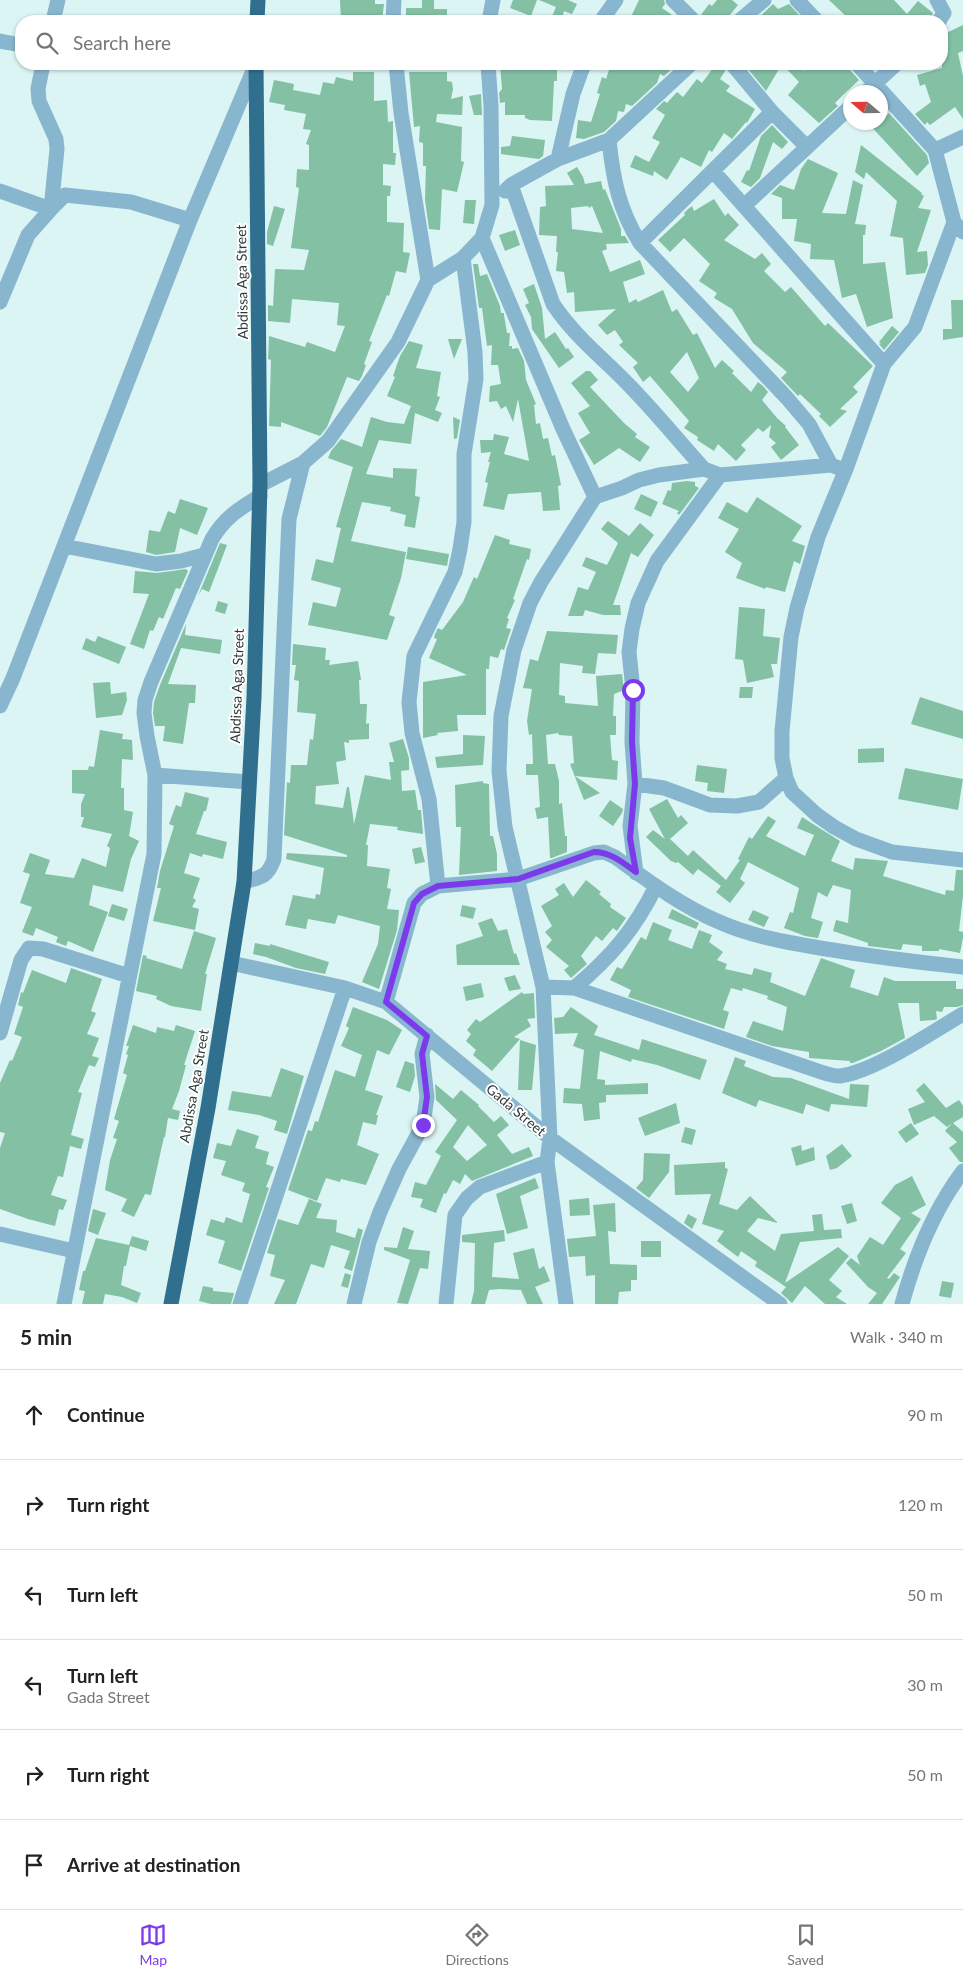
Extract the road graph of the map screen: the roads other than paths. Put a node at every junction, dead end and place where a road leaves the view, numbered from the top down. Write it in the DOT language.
graph roads {
  1 [pos="58,0"];
  2 [pos="258,0"];
  3 [pos="394,0"];
  4 [pos="493,0"];
  5 [pos="616,0"];
  6 [pos="673,0"];
  7 [pos="764,0"];
  8 [pos="797,0"];
  9 [pos="937,0"];
  10 [pos="54,15"];
  11 [pos="257,15"];
  12 [pos="393,15"];
  13 [pos="490,15"];
  14 [pos="605,15"];
  15 [pos="688,15"];
  16 [pos="746,15"];
  17 [pos="811,15"];
  18 [pos="943,15"];
  19 [pos="0,41"];
  20 [pos="15,44"];
  21 [pos="42,70"];
  22 [pos="253,70"];
  23 [pos="256,70"];
  24 [pos="397,70"];
  25 [pos="488,70"];
  26 [pos="582,70"];
  27 [pos="685,70"];
  28 [pos="737,70"];
  29 [pos="860,70"];
  30 [pos="890,70"];
  31 [pos="869,85"];
  32 [pos="874,85"];
  33 [pos="888,104"];
  34 [pos="772,112"];
  35 [pos="843,114"];
  36 [pos="963,137"];
  37 [pos="609,140"];
  38 [pos="807,147"];
  39 [pos="935,150"];
  40 [pos="558,159"];
  41 [pos="713,171"];
  42 [pos="511,185"];
  43 [pos="0,191"];
  44 [pos="492,205"];
  45 [pos="744,206"];
  46 [pos="51,209"];
  47 [pos="190,220"];
  48 [pos="958,227"];
  49 [pos="482,238"];
  50 [pos="640,243"];
  51 [pos="463,258"];
  52 [pos="428,280"];
  53 [pos="0,302"];
  54 [pos="884,364"];
  55 [pos="304,462"];
  56 [pos="838,467"];
  57 [pos="704,469"];
  58 [pos="720,475"];
  59 [pos="260,491"];
  60 [pos="595,497"];
  61 [pos="64,546"];
  62 [pos="204,555"];
  63 [pos="6,676"];
  64 [pos="0,706"];
  65 [pos="155,775"];
  66 [pos="786,778"];
  67 [pos="249,782"];
  68 [pos="635,784"];
  69 [pos="963,860"];
  70 [pos="636,872"];
  71 [pos="518,879"];
  72 [pos="244,882"];
  73 [pos="438,886"];
  74 [pos="656,886"];
  75 [pos="232,963"];
  76 [pos="963,967"];
  77 [pos="129,976"];
  78 [pos="543,987"];
  79 [pos="345,988"];
  80 [pos="574,988"];
  81 [pos="386,1002"];
  82 [pos="963,1014"];
  83 [pos="0,1033"];
  84 [pos="427,1036"];
  85 [pos="550,1138"];
  86 [pos="547,1162"];
  87 [pos="963,1171"];
  88 [pos="0,1234"];
  89 [pos="74,1251"];
  90 [pos="64,1304"];
  91 [pos="170,1304"];
  92 [pos="240,1304"];
  93 [pos="354,1304"];
  94 [pos="446,1304"];
  95 [pos="566,1304"];
  96 [pos="780,1304"];
  97 [pos="902,1304"];
  1 -- 10 [label="street"];
  2 -- 11 [label="highway"];
  3 -- 12 [label="street"];
  4 -- 13 [label="street"];
  5 -- 14 [label="street"];
  6 -- 15 [label="street"];
  7 -- 16 [label="street"];
  8 -- 17 [label="street"];
  9 -- 18 [label="street"];
  19 -- 20 [label="street"];
  21 -- 46 [label="street"];
  22 -- 47 [label="street"];
  23 -- 59 [label="highway, Abdissa Aga Street"];
  24 -- 52 [label="street"];
  25 -- 44 [label="street"];
  26 -- 40 [label="street"];
  27 -- 37 [label="street"];
  28 -- 34 [label="street"];
  29 -- 31 [label="street"];
  30 -- 32 [label="street"];
  33 -- 39 [label="street"];
  34 -- 38 [label="street"];
  34 -- 41 [label="street"];
  35 -- 38 [label="street"];
  36 -- 39 [label="street"];
  37 -- 40 [label="street"];
  37 -- 50 [label="street"];
  38 -- 45 [label="street"];
  39 -- 48 [label="street"];
  40 -- 42 [label="street"];
  41 -- 45 [label="street"];
  41 -- 50 [label="street"];
  42 -- 44 [label="street"];
  42 -- 57 [label="street"];
  43 -- 46 [label="street"];
  44 -- 49 [label="street"];
  45 -- 54 [label="street"];
  46 -- 47 [label="street"];
  46 -- 53 [label="street"];
  47 -- 61 [label="street"];
  48 -- 54 [label="street"];
  49 -- 51 [label="street"];
  49 -- 60 [label="street"];
  50 -- 56 [label="street"];
  51 -- 52 [label="street"];
  51 -- 73 [label="street"];
  52 -- 55 [label="street"];
  54 -- 56 [label="street"];
  55 -- 59 [label="street"];
  55 -- 72 [label="street"];
  56 -- 58 [label="street"];
  56 -- 66 [label="street"];
  57 -- 58 [label="street"];
  57 -- 60 [label="street"];
  58 -- 68 [label="street"];
  59 -- 62 [label="street"];
  59 -- 67 [label="highway, Abdissa Aga Street"];
  60 -- 71 [label="street"];
  61 -- 62 [label="street"];
  61 -- 63 [label="street"];
  62 -- 65 [label="street"];
  63 -- 64 [label="street"];
  65 -- 67 [label="street"];
  65 -- 77 [label="street"];
  66 -- 68 [label="street"];
  66 -- 69 [label="street"];
  67 -- 72 [label="highway, Abdissa Aga Street"];
  68 -- 70 [label="street"];
  70 -- 71 [label="street"];
  70 -- 74 [label="street"];
  71 -- 73 [label="street"];
  71 -- 78 [label="street"];
  72 -- 75 [label="highway, Abdissa Aga Street"];
  73 -- 81 [label="street"];
  74 -- 76 [label="street"];
  74 -- 80 [label="street"];
  75 -- 79 [label="street, Gada Street"];
  75 -- 91 [label="highway, Abdissa Aga Street"];
  77 -- 83 [label="street"];
  77 -- 89 [label="street"];
  78 -- 80 [label="street"];
  78 -- 85 [label="street"];
  79 -- 81 [label="street, Gada Street"];
  79 -- 92 [label="street"];
  80 -- 82 [label="street"];
  81 -- 84 [label="street, Gada Street"];
  84 -- 85 [label="street, Gada Street"];
  84 -- 93 [label="street"];
  85 -- 86 [label="street"];
  85 -- 96 [label="street, Gada Street"];
  86 -- 94 [label="street"];
  86 -- 95 [label="street"];
  87 -- 97 [label="street"];
  88 -- 89 [label="street"];
  89 -- 90 [label="street"];
}
